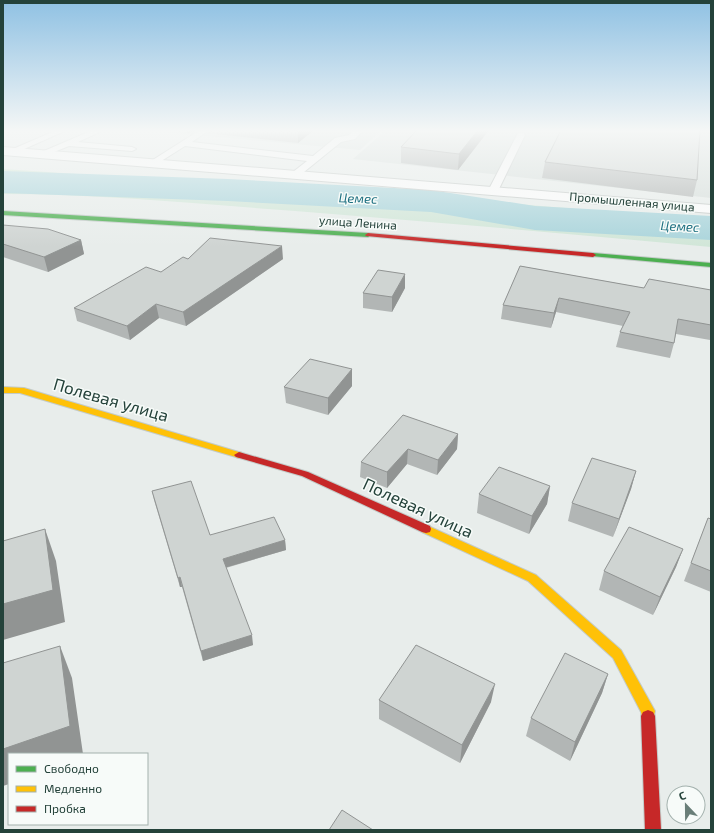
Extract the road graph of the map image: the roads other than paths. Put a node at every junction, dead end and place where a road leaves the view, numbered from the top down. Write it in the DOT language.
graph roads {
  1 [pos="229,169"];
  2 [pos="302,169"];
  3 [pos="505,169"];
  4 [pos="296,174"];
  5 [pos="494,191"];
  6 [pos="711,209"];
  7 [pos="3,213"];
  8 [pos="711,265"];
  9 [pos="3,390"];
  10 [pos="653,830"];
  1 -- 4 [label="street, Промышленная улица"];
  2 -- 4 [label="lane"];
  3 -- 5 [label="lane"];
  4 -- 5 [label="street, Промышленная улица"];
  5 -- 6 [label="street, Промышленная улица"];
  7 -- 8 [label="main road, улица Ленина"];
  9 -- 10 [label="main road, Полевая улица"];
}
